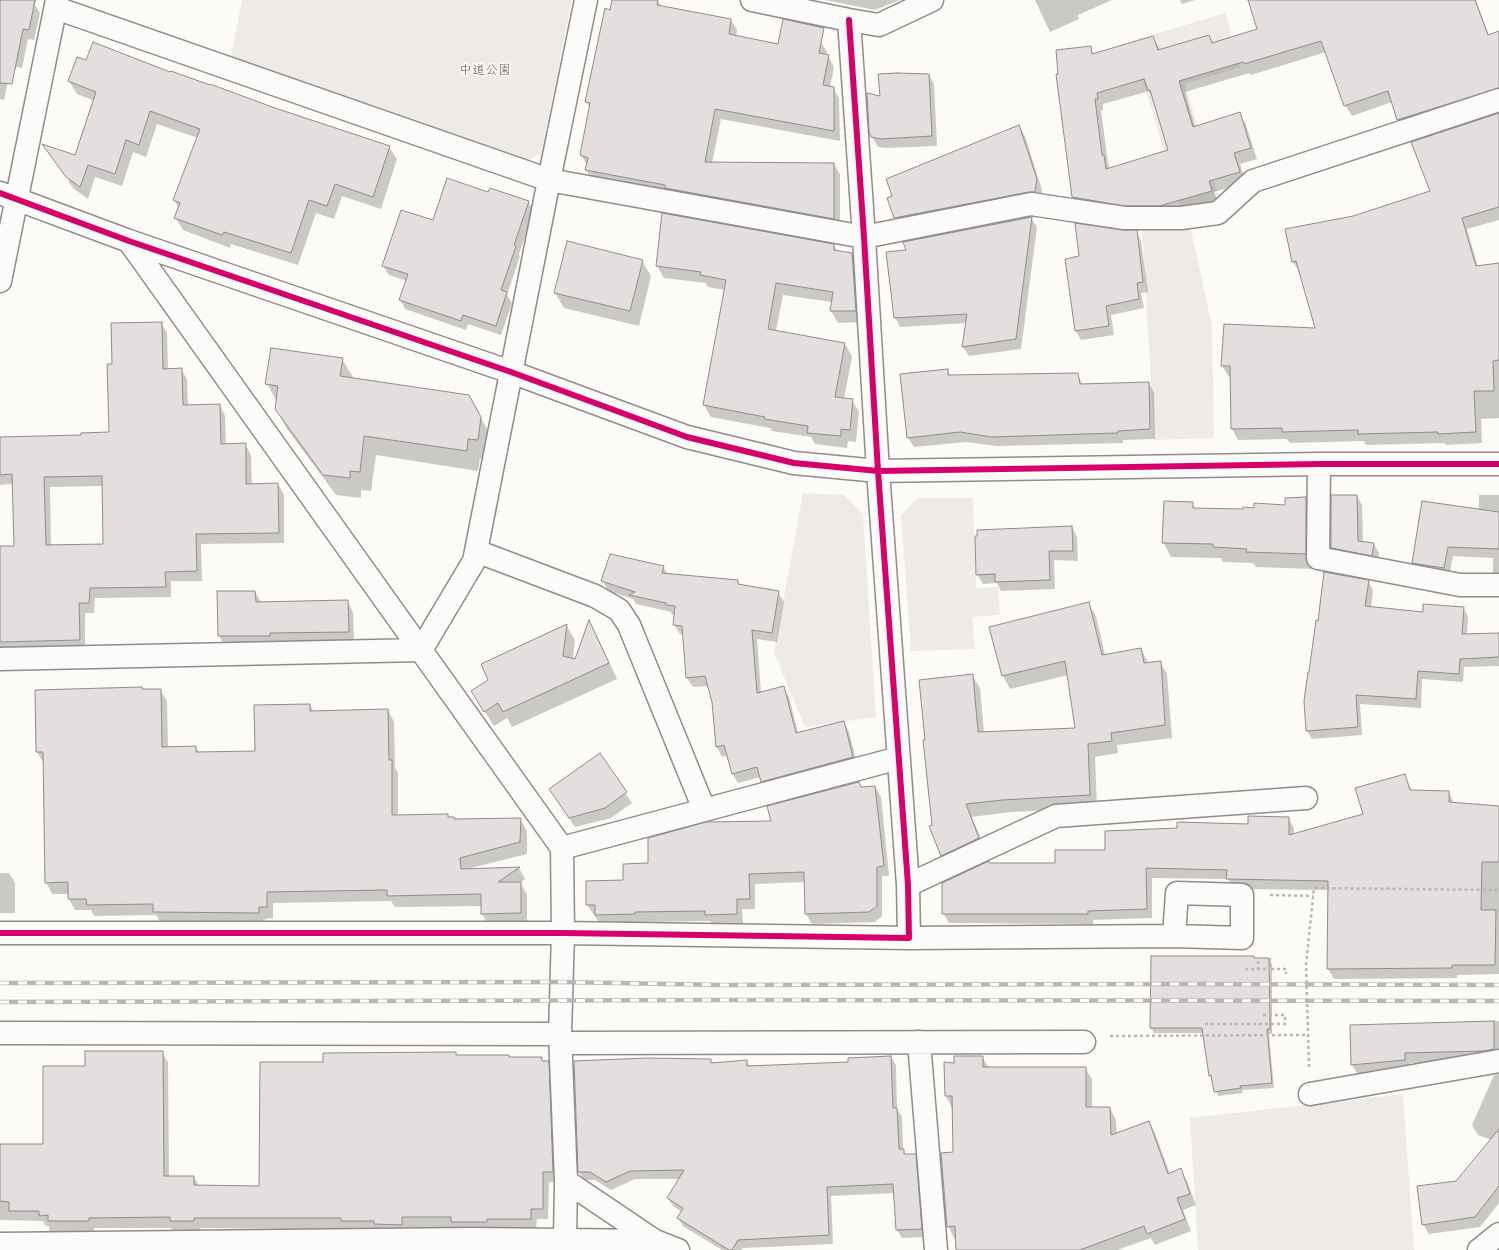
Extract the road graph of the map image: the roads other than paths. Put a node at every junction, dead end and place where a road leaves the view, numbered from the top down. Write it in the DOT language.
graph roads {
  1 [pos="586,0"];
  2 [pos="752,0"];
  3 [pos="932,0"];
  4 [pos="56,4"];
  5 [pos="849,20"];
  6 [pos="1499,100"];
  7 [pos="549,180"];
  8 [pos="8,196"];
  9 [pos="864,237"];
  10 [pos="129,241"];
  11 [pos="0,281"];
  12 [pos="511,372"];
  13 [pos="1319,464"];
  14 [pos="1499,464"];
  15 [pos="878,471"];
  16 [pos="476,551"];
  17 [pos="1499,585"];
  18 [pos="421,650"];
  19 [pos="0,659"];
  20 [pos="899,758"];
  21 [pos="1306,798"];
  22 [pos="704,809"];
  23 [pos="562,848"];
  24 [pos="908,885"];
  25 [pos="0,933"];
  26 [pos="563,933"];
  27 [pos="1174,936"];
  28 [pos="909,938"];
  29 [pos="0,1033"];
  30 [pos="561,1038"];
  31 [pos="919,1042"];
  32 [pos="1084,1042"];
  33 [pos="1499,1061"];
  34 [pos="1310,1094"];
  35 [pos="566,1181"];
  36 [pos="1499,1234"];
  37 [pos="565,1240"];
  38 [pos="655,1240"];
  39 [pos="0,1244"];
  40 [pos="471,1244"];
  41 [pos="678,1250"];
  42 [pos="936,1250"];
  43 [pos="1478,1250"];
  1 -- 7 [label="street"];
  2 -- 5 [label="street"];
  3 -- 5 [label="street"];
  4 -- 7 [label="street"];
  4 -- 8 [label="street"];
  5 -- 9 [label="street"];
  6 -- 9 [label="street"];
  7 -- 9 [label="street"];
  7 -- 12 [label="street"];
  8 -- 10 [label="street"];
  8 -- 11 [label="street"];
  9 -- 15 [label="street"];
  10 -- 12 [label="street"];
  10 -- 18 [label="street"];
  12 -- 15 [label="street"];
  12 -- 16 [label="street"];
  13 -- 14 [label="street"];
  13 -- 15 [label="street"];
  13 -- 17 [label="street"];
  15 -- 20 [label="street"];
  16 -- 18 [label="street"];
  16 -- 22 [label="street"];
  18 -- 19 [label="street"];
  18 -- 23 [label="street"];
  20 -- 22 [label="street"];
  20 -- 24 [label="street"];
  21 -- 24 [label="street"];
  22 -- 23 [label="street"];
  23 -- 26 [label="street"];
  24 -- 28 [label="street"];
  25 -- 26 [label="street"];
  26 -- 28 [label="street"];
  26 -- 30 [label="street"];
  27 -- 27 [label="street"];
  27 -- 28 [label="street"];
  29 -- 30 [label="street"];
  30 -- 31 [label="street"];
  30 -- 35 [label="street"];
  31 -- 32 [label="street"];
  31 -- 42 [label="street"];
  33 -- 34 [label="street"];
  35 -- 37 [label="street"];
  35 -- 38 [label="street"];
  36 -- 43 [label="street"];
  37 -- 38 [label="street"];
  37 -- 40 [label="street"];
  38 -- 41 [label="street"];
  39 -- 40 [label="street"];
}
